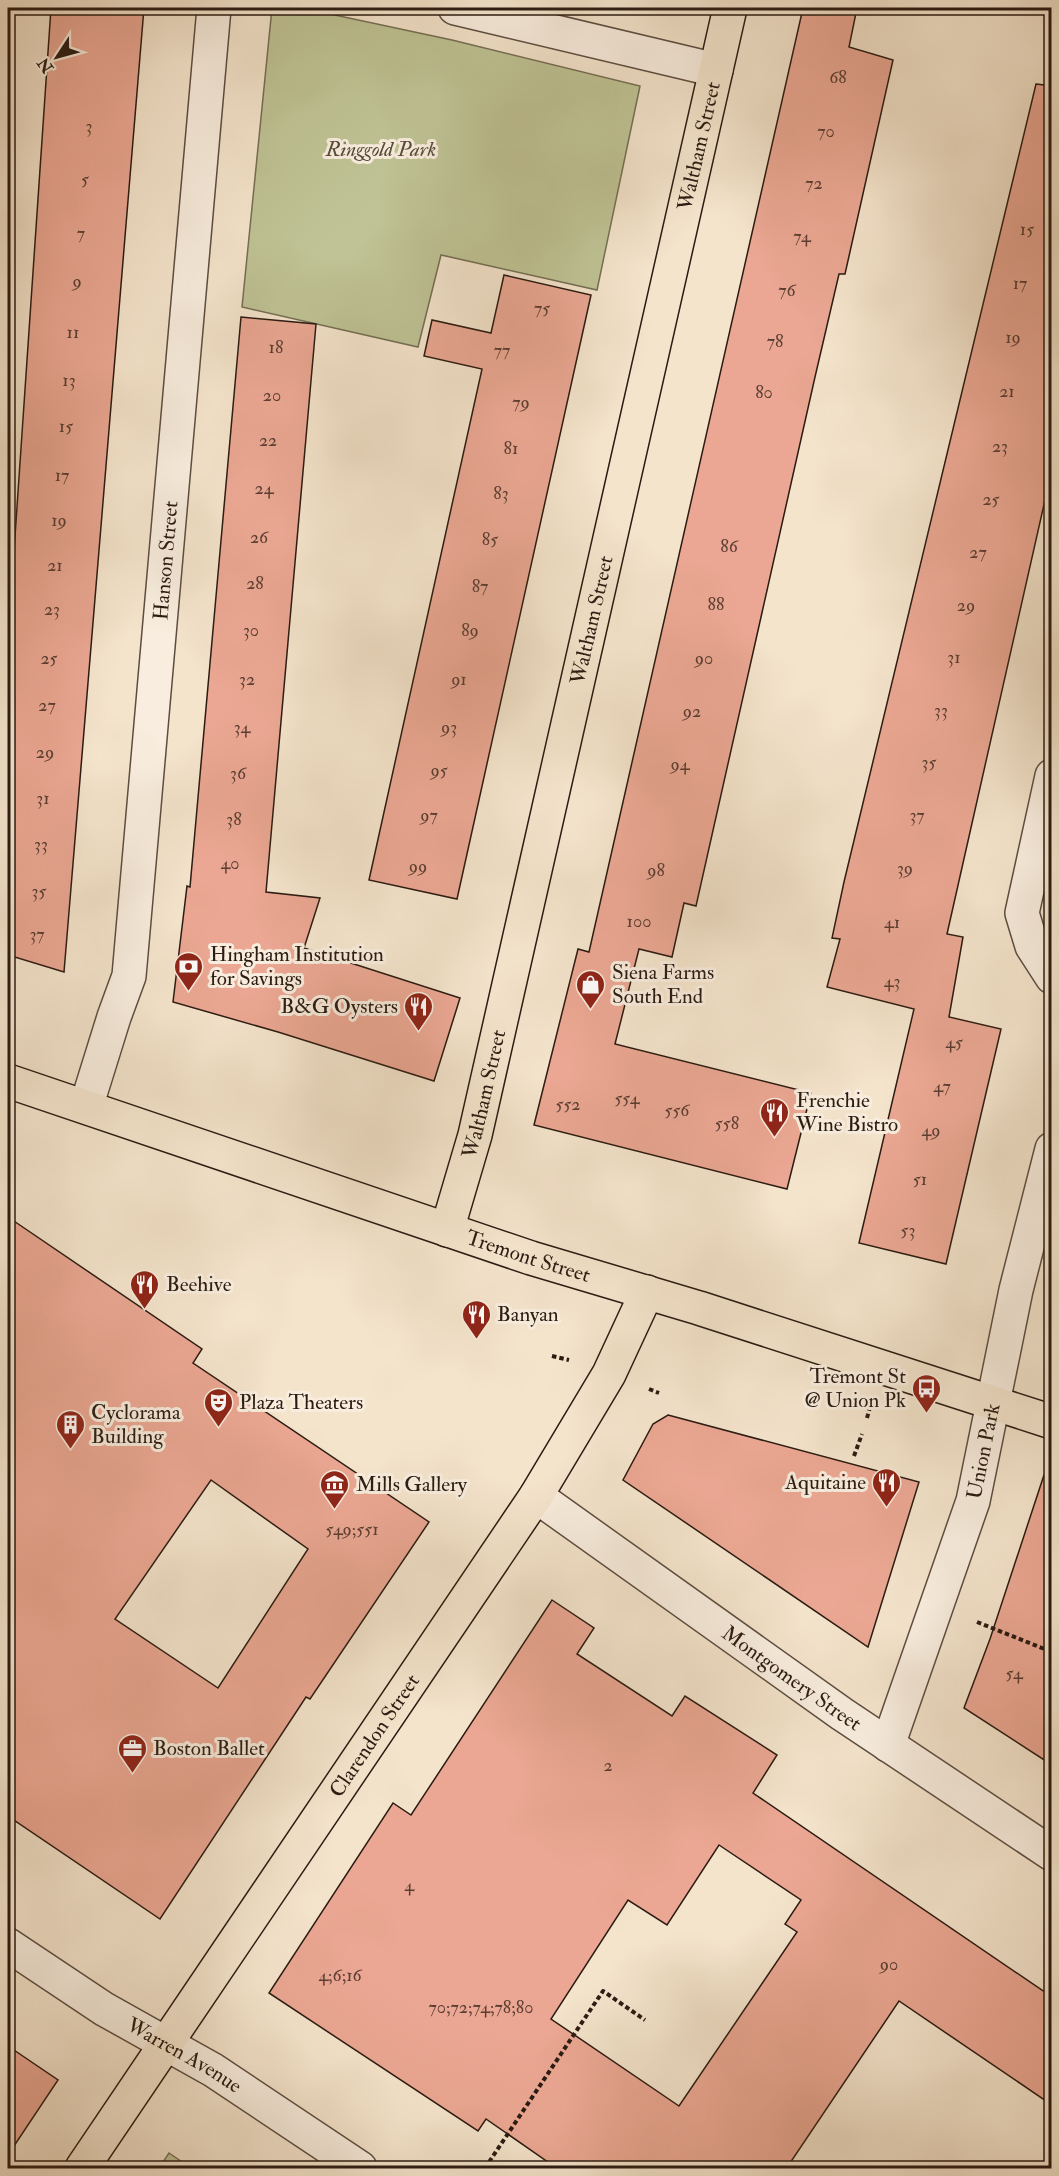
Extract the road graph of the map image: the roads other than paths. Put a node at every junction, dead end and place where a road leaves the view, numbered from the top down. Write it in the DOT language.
graph roads {
  1 [pos="214,8"];
  2 [pos="455,8"];
  3 [pos="730,8"];
  4 [pos="717,70"];
  5 [pos="1052,776"];
  6 [pos="1052,977"];
  7 [pos="8,1081"];
  8 [pos="86,1107"];
  9 [pos="1052,1149"];
  10 [pos="447,1230"];
  11 [pos="646,1292"];
  12 [pos="993,1403"];
  13 [pos="1052,1422"];
  14 [pos="536,1496"];
  15 [pos="888,1745"];
  16 [pos="1052,1854"];
  17 [pos="8,1944"];
  18 [pos="165,2044"];
  19 [pos="82,2169"];
  20 [pos="360,2169"];
  1 -- 8 [label="street, Hanson Street"];
  2 -- 4 [label="street"];
  3 -- 4 [label="main road, Waltham Street"];
  4 -- 10 [label="main road, Waltham Street"];
  5 -- 6 [label="street"];
  7 -- 8 [label="main road, Tremont Street"];
  8 -- 10 [label="main road, Tremont Street"];
  9 -- 12 [label="street, Union Park"];
  10 -- 11 [label="main road, Tremont Street"];
  11 -- 12 [label="main road, Tremont Street"];
  11 -- 14 [label="main road, Clarendon Street"];
  12 -- 13 [label="main road, Tremont Street"];
  12 -- 15 [label="street, Union Park"];
  14 -- 15 [label="street, Montgomery Street"];
  14 -- 18 [label="main road, Clarendon Street"];
  15 -- 16 [label="street, Montgomery Street"];
  17 -- 18 [label="street, Warren Avenue"];
  18 -- 19 [label="main road, Clarendon Street"];
  18 -- 20 [label="street, Warren Avenue"];
}
